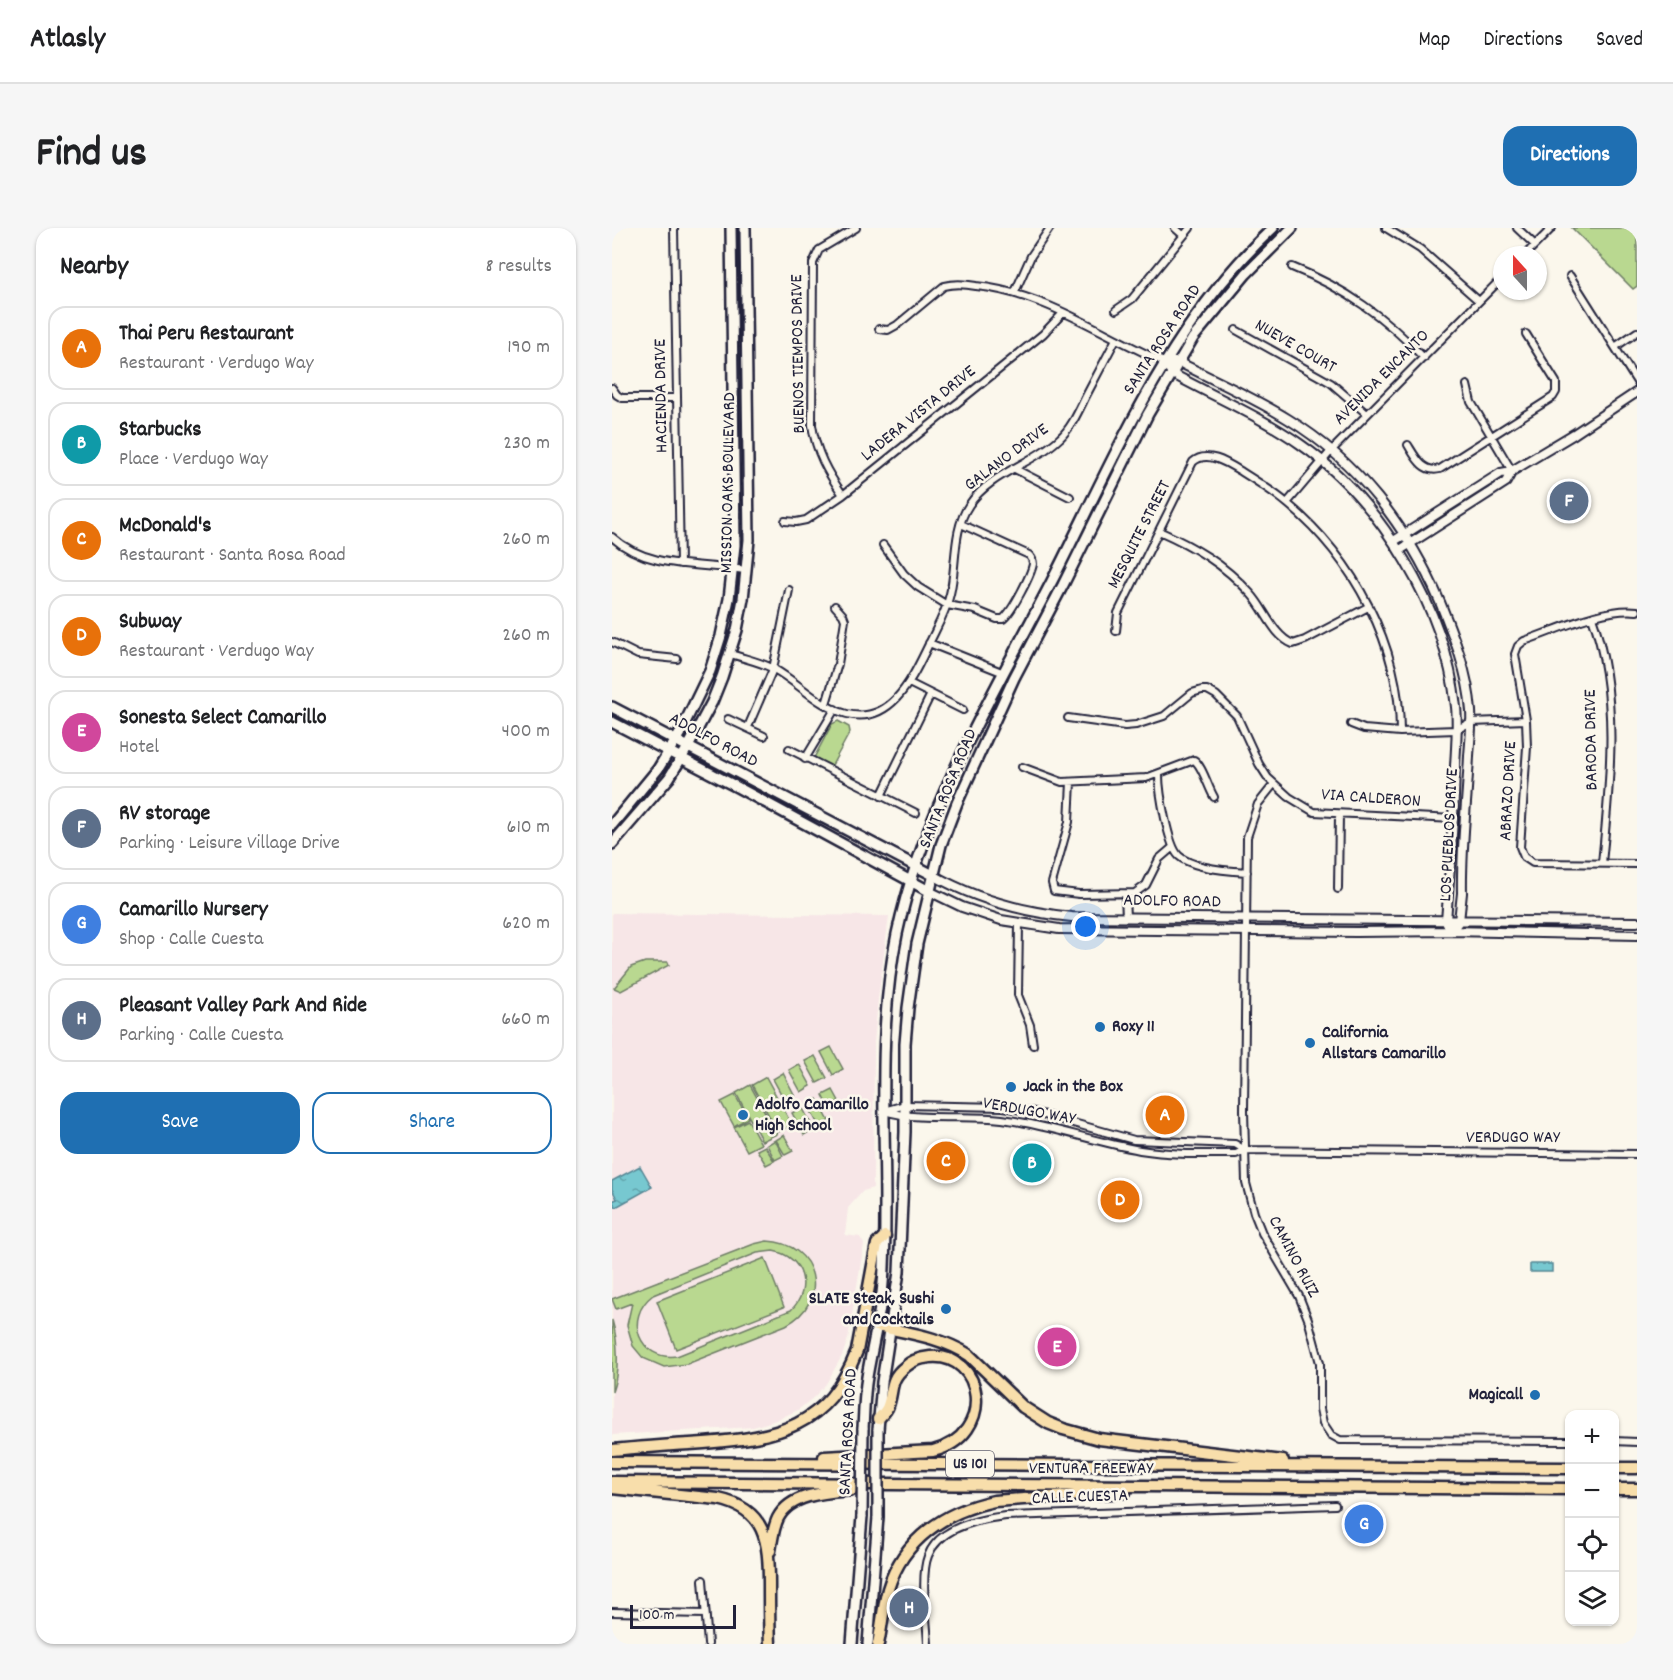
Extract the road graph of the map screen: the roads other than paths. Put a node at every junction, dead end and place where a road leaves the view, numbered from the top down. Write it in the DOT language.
graph roads {
  1 [pos="674,228"];
  2 [pos="731,228"];
  3 [pos="745,228"];
  4 [pos="855,228"];
  5 [pos="1050,228"];
  6 [pos="1175,228"];
  7 [pos="1190,228"];
  8 [pos="1273,228"];
  9 [pos="1292,228"];
  10 [pos="1386,228"];
  11 [pos="1517,228"];
  12 [pos="1552,228"];
  13 [pos="1183,235"];
  14 [pos="1535,245"];
  15 [pos="1292,267"];
  16 [pos="1570,276"];
  17 [pos="1493,287"];
  18 [pos="1015,292"];
  19 [pos="1479,302"];
  20 [pos="1116,310"];
  21 [pos="1063,313"];
  22 [pos="879,329"];
  23 [pos="1236,330"];
  24 [pos="1637,332"];
  25 [pos="1526,334"];
  26 [pos="1116,339"];
  27 [pos="1615,347"];
  28 [pos="1424,358"];
  29 [pos="1164,362"];
  30 [pos="1179,362"];
  31 [pos="1173,374"];
  32 [pos="1637,382"];
  33 [pos="1467,386"];
  34 [pos="612,388"];
  35 [pos="1637,392"];
  36 [pos="676,398"];
  37 [pos="1367,414"];
  38 [pos="1490,437"];
  39 [pos="1408,445"];
  40 [pos="1331,451"];
  41 [pos="1322,461"];
  42 [pos="1013,468"];
  43 [pos="1512,471"];
  44 [pos="843,495"];
  45 [pos="1070,496"];
  46 [pos="1287,503"];
  47 [pos="1440,512"];
  48 [pos="785,521"];
  49 [pos="1445,522"];
  50 [pos="961,524"];
  51 [pos="1159,531"];
  52 [pos="1406,534"];
  53 [pos="612,537"];
  54 [pos="1394,541"];
  55 [pos="1411,543"];
  56 [pos="883,545"];
  57 [pos="1400,550"];
  58 [pos="680,564"];
  59 [pos="733,568"];
  60 [pos="746,570"];
  61 [pos="789,590"];
  62 [pos="947,605"];
  63 [pos="835,606"];
  64 [pos="1368,607"];
  65 [pos="1637,611"];
  66 [pos="1592,617"];
  67 [pos="1116,631"];
  68 [pos="612,642"];
  69 [pos="929,643"];
  70 [pos="731,654"];
  71 [pos="677,659"];
  72 [pos="773,669"];
  73 [pos="1004,673"];
  74 [pos="909,683"];
  75 [pos="931,694"];
  76 [pos="826,704"];
  77 [pos="612,707"];
  78 [pos="836,709"];
  79 [pos="963,710"];
  80 [pos="1068,718"];
  81 [pos="728,719"];
  82 [pos="1526,720"];
  83 [pos="612,722"];
  84 [pos="1471,722"];
  85 [pos="1351,724"];
  86 [pos="748,727"];
  87 [pos="1456,730"];
  88 [pos="1400,732"];
  89 [pos="764,736"];
  90 [pos="675,741"];
  91 [pos="688,747"];
  92 [pos="789,749"];
  93 [pos="668,752"];
  94 [pos="682,759"];
  95 [pos="805,759"];
  96 [pos="1022,767"];
  97 [pos="1159,775"];
  98 [pos="1071,782"];
  99 [pos="1274,784"];
  100 [pos="881,796"];
  101 [pos="1214,797"];
  102 [pos="916,813"];
  103 [pos="1339,814"];
  104 [pos="1454,819"];
  105 [pos="612,825"];
  106 [pos="612,844"];
  107 [pos="1173,847"];
  108 [pos="1602,863"];
  109 [pos="1637,864"];
  110 [pos="916,866"];
  111 [pos="1247,872"];
  112 [pos="933,875"];
  113 [pos="911,881"];
  114 [pos="1338,889"];
  115 [pos="929,891"];
  116 [pos="1125,894"];
  117 [pos="1126,918"];
  118 [pos="1246,919"];
  119 [pos="1446,921"];
  120 [pos="1459,921"];
  121 [pos="1637,922"];
  122 [pos="1019,924"];
  123 [pos="1451,931"];
  124 [pos="1246,932"];
  125 [pos="1637,934"];
  126 [pos="1033,1046"];
  127 [pos="905,1105"];
  128 [pos="884,1111"];
  129 [pos="905,1117"];
  130 [pos="1245,1150"];
  131 [pos="1637,1154"];
  132 [pos="885,1236"];
  133 [pos="877,1326"];
  134 [pos="891,1329"];
  135 [pos="878,1424"];
  136 [pos="1565,1441"];
  137 [pos="1619,1442"];
  138 [pos="1637,1442"];
  139 [pos="612,1450"];
  140 [pos="612,1462"];
  141 [pos="772,1463"];
  142 [pos="1328,1467"];
  143 [pos="1565,1468"];
  144 [pos="1619,1468"];
  145 [pos="1637,1468"];
  146 [pos="612,1482"];
  147 [pos="910,1485"];
  148 [pos="1184,1486"];
  149 [pos="612,1488"];
  150 [pos="1565,1489"];
  151 [pos="1619,1489"];
  152 [pos="1637,1489"];
  153 [pos="1335,1505"];
  154 [pos="769,1560"];
  155 [pos="703,1580"];
  156 [pos="612,1612"];
  157 [pos="705,1614"];
  158 [pos="708,1644"];
  159 [pos="770,1644"];
  160 [pos="852,1644"];
  161 [pos="868,1644"];
  162 [pos="878,1644"];
  163 [pos="928,1644"];
  1 -- 36 [label="street, HACIENDA DRIVE"];
  2 -- 59 [label="main road, MISSION OAKS BOULEVARD"];
  3 -- 60 [label="main road, MISSION OAKS BOULEVARD"];
  4 -- 44 [label="street, BUENOS TIEMPOS DRIVE"];
  5 -- 18 [label="street"];
  6 -- 13 [label="street"];
  7 -- 13 [label="street"];
  8 -- 29 [label="main road, SANTA ROSA ROAD"];
  9 -- 30 [label="main road, SANTA ROSA ROAD"];
  10 -- 19 [label="street"];
  11 -- 14 [label="street"];
  12 -- 14 [label="street"];
  13 -- 20 [label="street"];
  15 -- 28 [label="street"];
  16 -- 27 [label="street"];
  17 -- 19 [label="street, AVENIDA ENCANTO"];
  18 -- 21 [label="street, LOS PUEBLOS DRIVE"];
  18 -- 22 [label="street, LOS PUEBLOS DRIVE"];
  19 -- 28 [label="street, AVENIDA ENCANTO"];
  21 -- 26 [label="street, LOS PUEBLOS DRIVE"];
  21 -- 44 [label="street, LADERA VISTA DRIVE"];
  23 -- 37 [label="street, NUEVE COURT"];
  24 -- 27 [label="street"];
  25 -- 38 [label="street"];
  26 -- 29 [label="street, LOS PUEBLOS DRIVE"];
  26 -- 42 [label="street, GALANO DRIVE"];
  27 -- 32 [label="street"];
  28 -- 37 [label="street, AVENIDA ENCANTO"];
  29 -- 30 [label="street, LOS PUEBLOS DRIVE"];
  29 -- 31 [label="street, LOS PUEBLOS DRIVE"];
  29 -- 73 [label="main road, SANTA ROSA ROAD"];
  30 -- 31 [label="main road, SANTA ROSA ROAD"];
  30 -- 40 [label="street, LOS PUEBLOS DRIVE"];
  31 -- 41 [label="street, LOS PUEBLOS DRIVE"];
  31 -- 112 [label="main road, SANTA ROSA ROAD"];
  33 -- 38 [label="street"];
  34 -- 36 [label="street"];
  35 -- 43 [label="street"];
  36 -- 58 [label="street, HACIENDA DRIVE"];
  37 -- 40 [label="street, AVENIDA ENCANTO"];
  38 -- 39 [label="street"];
  38 -- 43 [label="street"];
  40 -- 41 [label="street, AVENIDA ENCANTO"];
  40 -- 52 [label="street, LOS PUEBLOS DRIVE"];
  41 -- 46 [label="street, AVENIDA ENCANTO"];
  41 -- 54 [label="street, LOS PUEBLOS DRIVE"];
  42 -- 45 [label="street"];
  42 -- 50 [label="street, GALANO DRIVE"];
  43 -- 47 [label="street"];
  43 -- 49 [label="street"];
  44 -- 48 [label="street, LADERA VISTA DRIVE"];
  46 -- 51 [label="street, MESQUITE STREET"];
  46 -- 64 [label="street"];
  47 -- 49 [label="street"];
  47 -- 52 [label="street"];
  49 -- 55 [label="street"];
  50 -- 62 [label="street, GALANO DRIVE"];
  50 -- 62 [label="street"];
  51 -- 64 [label="street"];
  51 -- 67 [label="street, MESQUITE STREET"];
  52 -- 54 [label="street"];
  52 -- 55 [label="street, LOS PUEBLOS DRIVE"];
  53 -- 58 [label="street"];
  54 -- 57 [label="street, LOS PUEBLOS DRIVE"];
  55 -- 57 [label="street"];
  55 -- 84 [label="street, LOS PUEBLOS DRIVE"];
  56 -- 62 [label="street"];
  57 -- 87 [label="street, LOS PUEBLOS DRIVE"];
  58 -- 59 [label="street"];
  59 -- 60 [label="street"];
  59 -- 90 [label="main road, MISSION OAKS BOULEVARD"];
  60 -- 70 [label="main road, MISSION OAKS BOULEVARD"];
  61 -- 72 [label="street"];
  62 -- 69 [label="street, GALANO DRIVE"];
  63 -- 76 [label="street"];
  64 -- 88 [label="street"];
  65 -- 66 [label="street"];
  66 -- 82 [label="street, ABRAZO DRIVE"];
  66 -- 108 [label="street, BARODA DRIVE"];
  68 -- 71 [label="street"];
  69 -- 73 [label="street"];
  69 -- 74 [label="street, GALANO DRIVE"];
  70 -- 72 [label="street, GALANO DRIVE"];
  70 -- 91 [label="main road, MISSION OAKS BOULEVARD"];
  72 -- 76 [label="street, GALANO DRIVE"];
  72 -- 86 [label="street"];
  73 -- 110 [label="main road, SANTA ROSA ROAD"];
  74 -- 75 [label="street"];
  74 -- 78 [label="street, GALANO DRIVE"];
  75 -- 79 [label="street"];
  75 -- 100 [label="street"];
  76 -- 78 [label="street, GALANO DRIVE"];
  77 -- 90 [label="main road, ADOLFO ROAD"];
  78 -- 95 [label="street"];
  80 -- 99 [label="street, VIA CALDERON"];
  81 -- 86 [label="street"];
  82 -- 84 [label="street"];
  82 -- 108 [label="street, ABRAZO DRIVE"];
  83 -- 93 [label="main road, ADOLFO ROAD"];
  84 -- 87 [label="street"];
  84 -- 120 [label="street, LOS PUEBLOS DRIVE"];
  85 -- 88 [label="street"];
  86 -- 89 [label="street"];
  87 -- 88 [label="street"];
  87 -- 104 [label="street, LOS PUEBLOS DRIVE"];
  90 -- 91 [label="main road, ADOLFO ROAD"];
  90 -- 93 [label="main road, MISSION OAKS BOULEVARD"];
  91 -- 94 [label="main road, MISSION OAKS BOULEVARD"];
  91 -- 110 [label="main road, ADOLFO ROAD"];
  92 -- 95 [label="street"];
  93 -- 94 [label="main road, ADOLFO ROAD"];
  93 -- 105 [label="main road, MISSION OAKS BOULEVARD"];
  94 -- 106 [label="main road, MISSION OAKS BOULEVARD"];
  94 -- 113 [label="main road, ADOLFO ROAD"];
  95 -- 100 [label="street"];
  96 -- 98 [label="street"];
  97 -- 98 [label="street"];
  97 -- 101 [label="street"];
  97 -- 107 [label="street"];
  98 -- 116 [label="street"];
  99 -- 103 [label="street, VIA CALDERON"];
  99 -- 111 [label="street, CAMINO RUIZ"];
  100 -- 102 [label="street"];
  103 -- 104 [label="street, VIA CALDERON"];
  103 -- 114 [label="street"];
  104 -- 119 [label="street, LOS PUEBLOS DRIVE"];
  107 -- 111 [label="street"];
  107 -- 116 [label="street"];
  108 -- 109 [label="street"];
  110 -- 112 [label="main road, ADOLFO ROAD"];
  110 -- 113 [label="main road, SANTA ROSA ROAD"];
  111 -- 118 [label="street, CAMINO RUIZ"];
  112 -- 115 [label="main road, SANTA ROSA ROAD"];
  112 -- 117 [label="street, ADOLFO ROAD"];
  113 -- 115 [label="main road, ADOLFO ROAD"];
  113 -- 128 [label="main road, SANTA ROSA ROAD"];
  115 -- 122 [label="street, ADOLFO ROAD"];
  115 -- 127 [label="main road, SANTA ROSA ROAD"];
  116 -- 117 [label="street"];
  117 -- 118 [label="street, ADOLFO ROAD"];
  118 -- 119 [label="street, ADOLFO ROAD"];
  118 -- 124 [label="street, CAMINO RUIZ"];
  119 -- 120 [label="street, ADOLFO ROAD"];
  119 -- 123 [label="street, LOS PUEBLOS DRIVE"];
  120 -- 121 [label="street, ADOLFO ROAD"];
  120 -- 123 [label="street, LOS PUEBLOS DRIVE"];
  122 -- 124 [label="street, ADOLFO ROAD"];
  122 -- 126 [label="street"];
  123 -- 124 [label="street, ADOLFO ROAD"];
  123 -- 125 [label="street, ADOLFO ROAD"];
  124 -- 130 [label="street, CAMINO RUIZ"];
  127 -- 128 [label="street, VERDUGO WAY"];
  127 -- 129 [label="main road, SANTA ROSA ROAD"];
  127 -- 130 [label="street, VERDUGO WAY"];
  128 -- 129 [label="street, VERDUGO WAY"];
  128 -- 132 [label="main road, SANTA ROSA ROAD"];
  129 -- 130 [label="street, VERDUGO WAY"];
  129 -- 134 [label="main road, SANTA ROSA ROAD"];
  130 -- 131 [label="street, VERDUGO WAY"];
  130 -- 136 [label="street, CAMINO RUIZ"];
  132 -- 133 [label="main road, SANTA ROSA ROAD"];
  132 -- 139 [label="highway"];
  133 -- 134 [label="highway"];
  133 -- 160 [label="main road, SANTA ROSA ROAD, bridge"];
  134 -- 135 [label="main road, SANTA ROSA ROAD"];
  134 -- 142 [label="highway"];
  135 -- 141 [label="highway"];
  135 -- 161 [label="main road, SANTA ROSA ROAD, bridge"];
  137 -- 138 [label="street"];
  140 -- 141 [label="highway, VENTURA FREEWAY / US 101"];
  141 -- 142 [label="highway, VENTURA FREEWAY / US 101"];
  142 -- 143 [label="highway, VENTURA FREEWAY / US 101"];
  144 -- 145 [label="highway"];
  146 -- 147 [label="highway, VENTURA FREEWAY / US 101"];
  147 -- 148 [label="highway, VENTURA FREEWAY / US 101"];
  147 -- 154 [label="highway"];
  148 -- 150 [label="highway, VENTURA FREEWAY / US 101"];
  148 -- 162 [label="highway"];
  149 -- 154 [label="highway"];
  151 -- 152 [label="highway"];
  153 -- 163 [label="street, CALLE CUESTA"];
  154 -- 159 [label="highway"];
  155 -- 157 [label="street"];
  156 -- 157 [label="street"];
  157 -- 158 [label="street"];
}
